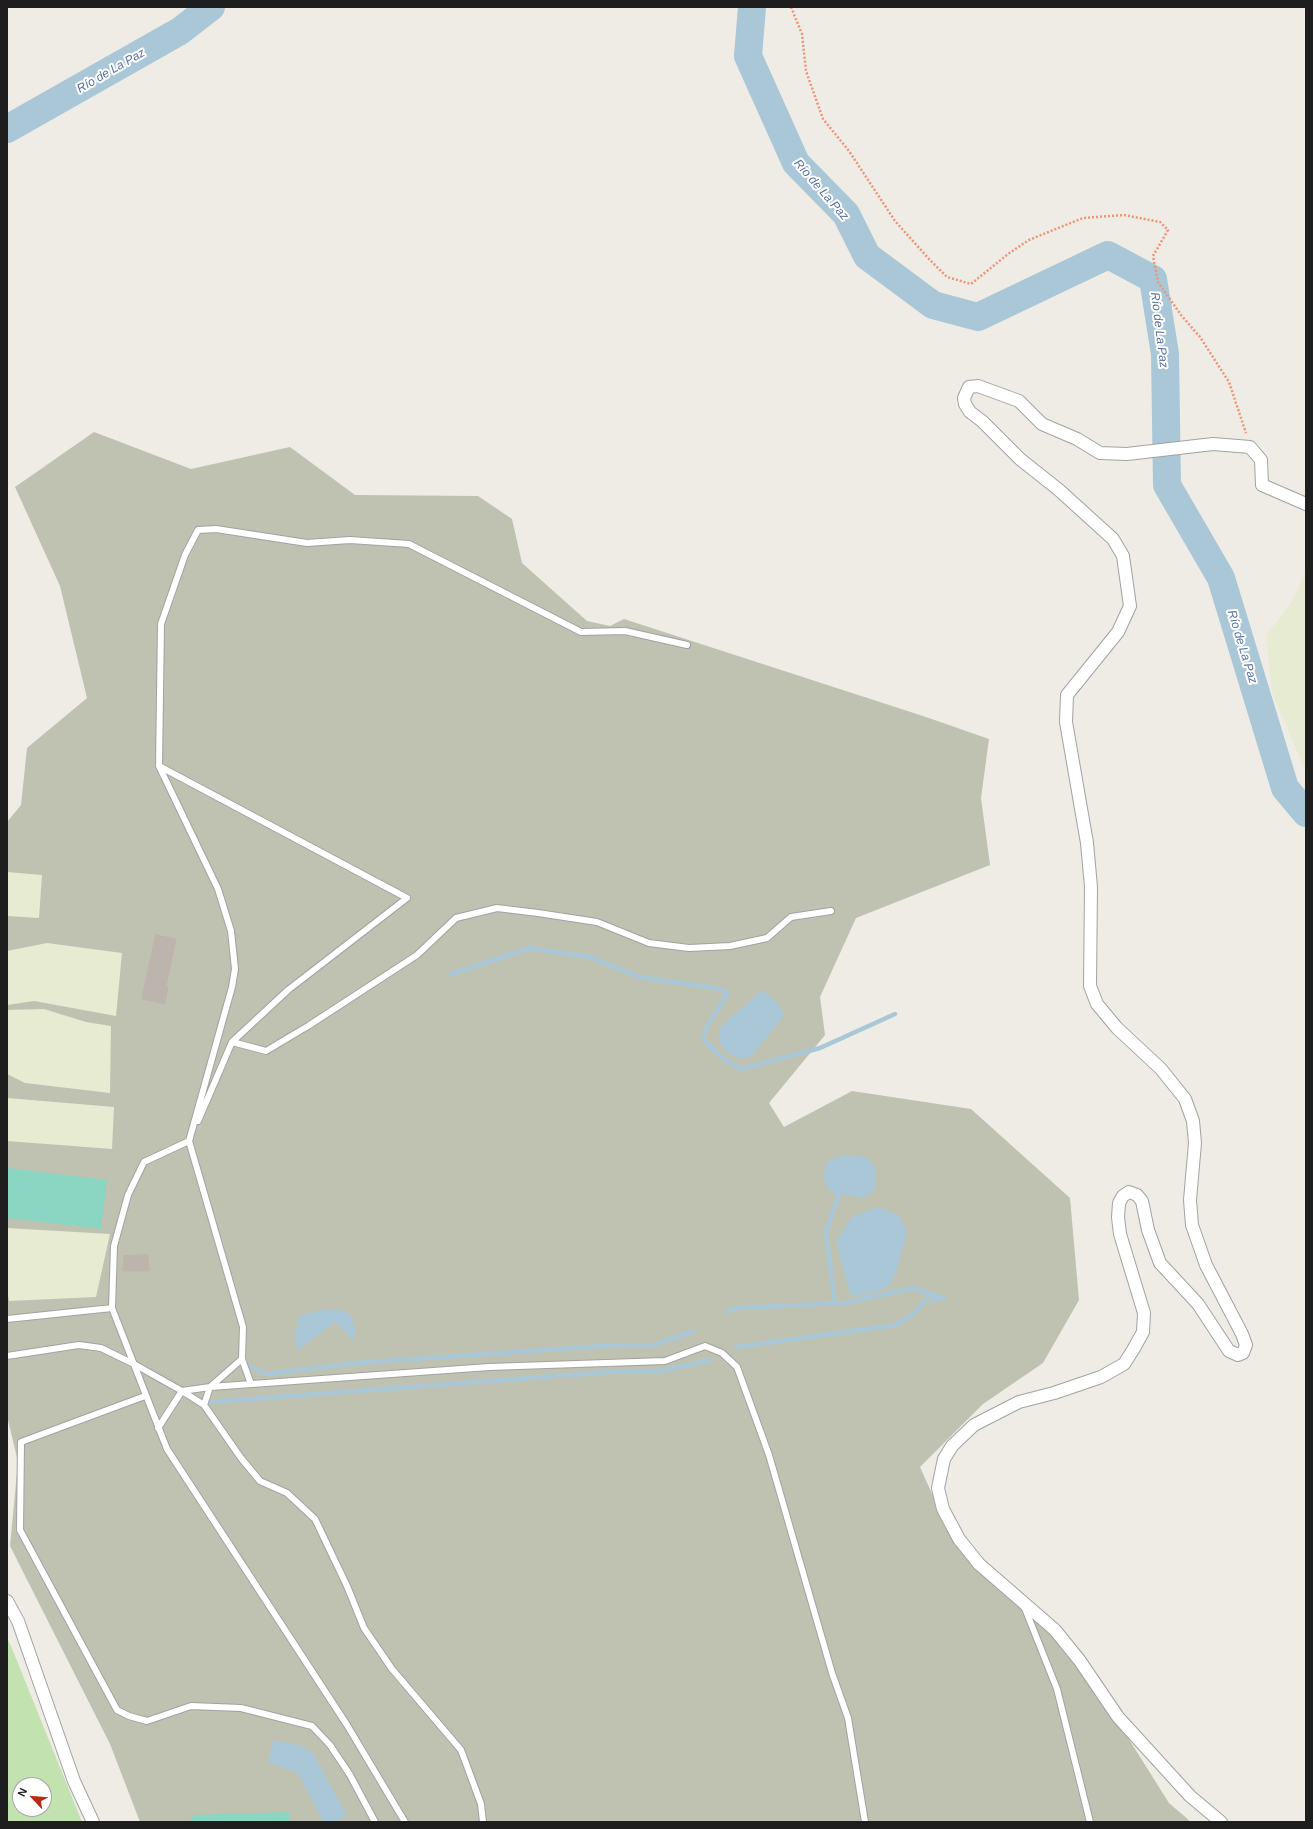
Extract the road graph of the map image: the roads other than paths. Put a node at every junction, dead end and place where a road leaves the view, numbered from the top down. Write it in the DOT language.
graph roads {
  1 [pos="1306,504"];
  2 [pos="687,645"];
  3 [pos="159,766"];
  4 [pos="832,911"];
  5 [pos="232,1042"];
  6 [pos="189,1141"];
  7 [pos="112,1308"];
  8 [pos="7,1319"];
  9 [pos="7,1356"];
  10 [pos="242,1359"];
  11 [pos="134,1364"];
  12 [pos="251,1384"];
  13 [pos="210,1387"];
  14 [pos="182,1391"];
  15 [pos="145,1396"];
  16 [pos="204,1405"];
  17 [pos="158,1428"];
  18 [pos="1020,1599"];
  19 [pos="7,1601"];
  20 [pos="94,1822"];
  21 [pos="375,1822"];
  22 [pos="405,1822"];
  23 [pos="483,1822"];
  24 [pos="865,1822"];
  25 [pos="1090,1822"];
  26 [pos="1221,1822"];
  1 -- 18 [label="street"];
  2 -- 3 [label="lane"];
  3 -- 5 [label="lane"];
  3 -- 6 [label="lane"];
  4 -- 5 [label="lane"];
  5 -- 6 [label="lane"];
  6 -- 7 [label="lane"];
  6 -- 10 [label="lane"];
  7 -- 8 [label="lane"];
  7 -- 11 [label="lane"];
  9 -- 11 [label="lane"];
  10 -- 12 [label="lane"];
  10 -- 13 [label="lane"];
  11 -- 14 [label="lane"];
  11 -- 15 [label="lane"];
  12 -- 13 [label="lane"];
  12 -- 24 [label="lane"];
  13 -- 14 [label="lane"];
  13 -- 16 [label="lane"];
  14 -- 16 [label="lane"];
  14 -- 17 [label="lane"];
  15 -- 17 [label="lane"];
  15 -- 21 [label="lane"];
  16 -- 23 [label="lane"];
  17 -- 22 [label="lane"];
  18 -- 25 [label="lane"];
  18 -- 26 [label="street"];
  19 -- 20 [label="street"];
}
